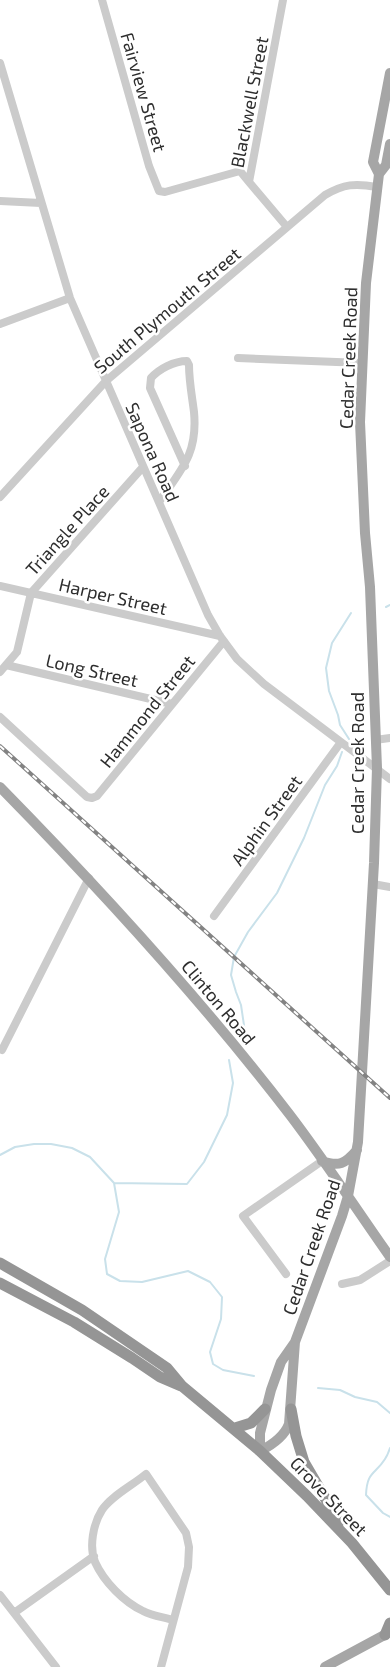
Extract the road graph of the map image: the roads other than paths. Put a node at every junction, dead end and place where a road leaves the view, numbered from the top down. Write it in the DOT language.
graph roads {
  1 [pos="102,0"];
  2 [pos="283,0"];
  3 [pos="0,63"];
  4 [pos="390,73"];
  5 [pos="390,144"];
  6 [pos="379,174"];
  7 [pos="249,182"];
  8 [pos="377,187"];
  9 [pos="0,201"];
  10 [pos="41,204"];
  11 [pos="287,227"];
  12 [pos="70,298"];
  13 [pos="0,324"];
  14 [pos="238,358"];
  15 [pos="362,363"];
  16 [pos="106,381"];
  17 [pos="185,466"];
  18 [pos="143,467"];
  19 [pos="0,497"];
  20 [pos="159,502"];
  21 [pos="0,586"];
  22 [pos="32,593"];
  23 [pos="222,638"];
  24 [pos="6,665"];
  25 [pos="0,672"];
  26 [pos="172,704"];
  27 [pos="0,717"];
  28 [pos="390,738"];
  29 [pos="375,740"];
  30 [pos="341,742"];
  31 [pos="377,768"];
  32 [pos="390,778"];
  33 [pos="0,787"];
  34 [pos="89,878"];
  35 [pos="373,884"];
  36 [pos="390,887"];
  37 [pos="214,916"];
  38 [pos="2,1050"];
  39 [pos="357,1150"];
  40 [pos="322,1161"];
  41 [pos="348,1196"];
  42 [pos="390,1257"];
  43 [pos="390,1261"];
  44 [pos="0,1263"];
  45 [pos="286,1274"];
  46 [pos="0,1283"];
  47 [pos="342,1284"];
  48 [pos="295,1342"];
  49 [pos="182,1386"];
  50 [pos="265,1409"];
  51 [pos="291,1409"];
  52 [pos="234,1428"];
  53 [pos="260,1451"];
  54 [pos="352,1543"];
  55 [pos="94,1556"];
  56 [pos="390,1590"];
  57 [pos="0,1595"];
  58 [pos="14,1613"];
  59 [pos="173,1620"];
  60 [pos="390,1624"];
  61 [pos="387,1633"];
  62 [pos="56,1667"];
  63 [pos="161,1667"];
  64 [pos="326,1667"];
  1 -- 7 [label="street, Fairview Street"];
  2 -- 7 [label="street, Blackwell Street"];
  3 -- 10 [label="street, Sapona Road"];
  4 -- 6 [label="main road, Cedar Creek Road"];
  5 -- 6 [label="main road, Cedar Creek Road"];
  6 -- 8 [label="main road, Cedar Creek Road"];
  7 -- 11 [label="street, Blackwell Street"];
  8 -- 11 [label="street, South Plymouth Street"];
  8 -- 15 [label="main road, Cedar Creek Road"];
  9 -- 10 [label="street"];
  10 -- 12 [label="street, Sapona Road"];
  11 -- 16 [label="street, South Plymouth Street"];
  12 -- 13 [label="street"];
  12 -- 16 [label="street, Sapona Road"];
  14 -- 15 [label="street"];
  15 -- 29 [label="main road, Cedar Creek Road"];
  16 -- 18 [label="street, Sapona Road"];
  16 -- 19 [label="street, South Plymouth Street"];
  17 -- 17 [label="street"];
  17 -- 20 [label="street"];
  18 -- 20 [label="street, Sapona Road"];
  18 -- 22 [label="street, Triangle Place"];
  20 -- 23 [label="street, Sapona Road"];
  21 -- 22 [label="street, Harper Street"];
  22 -- 23 [label="street, Harper Street"];
  22 -- 24 [label="street, Triangle Place"];
  23 -- 26 [label="street, Hammond Street"];
  23 -- 30 [label="street, Sapona Road"];
  24 -- 25 [label="street, Triangle Place"];
  24 -- 26 [label="street, Long Street"];
  26 -- 27 [label="street, Hammond Street"];
  28 -- 29 [label="street"];
  29 -- 31 [label="main road, Cedar Creek Road"];
  30 -- 31 [label="street, Sapona Road"];
  30 -- 37 [label="street, Alphin Street"];
  31 -- 32 [label="street, Sapona Road"];
  31 -- 35 [label="main road, Cedar Creek Road"];
  33 -- 34 [label="main road, Clinton Road"];
  34 -- 38 [label="street"];
  34 -- 40 [label="main road, Clinton Road"];
  35 -- 36 [label="street"];
  35 -- 39 [label="main road, Cedar Creek Road"];
  39 -- 40 [label="main road"];
  39 -- 41 [label="main road, Cedar Creek Road"];
  40 -- 41 [label="main road, Clinton Road"];
  40 -- 45 [label="street"];
  41 -- 42 [label="main road, Clinton Road"];
  41 -- 48 [label="main road, Cedar Creek Road"];
  43 -- 47 [label="street"];
  44 -- 49 [label="highway"];
  46 -- 49 [label="highway"];
  48 -- 50 [label="main road, Cedar Creek Road"];
  48 -- 51 [label="main road, Cedar Creek Road"];
  49 -- 52 [label="highway, Grove Street"];
  50 -- 52 [label="highway"];
  50 -- 53 [label="main road, Cedar Creek Road"];
  51 -- 53 [label="main road, Cedar Creek Road"];
  51 -- 54 [label="highway"];
  52 -- 53 [label="highway, Grove Street"];
  53 -- 54 [label="highway, Grove Street"];
  54 -- 56 [label="highway, Grove Street"];
  55 -- 58 [label="street"];
  55 -- 59 [label="street"];
  55 -- 59 [label="street"];
  57 -- 58 [label="street"];
  58 -- 62 [label="street"];
  59 -- 63 [label="street"];
  60 -- 61 [label="highway"];
  61 -- 64 [label="main road"];
}
